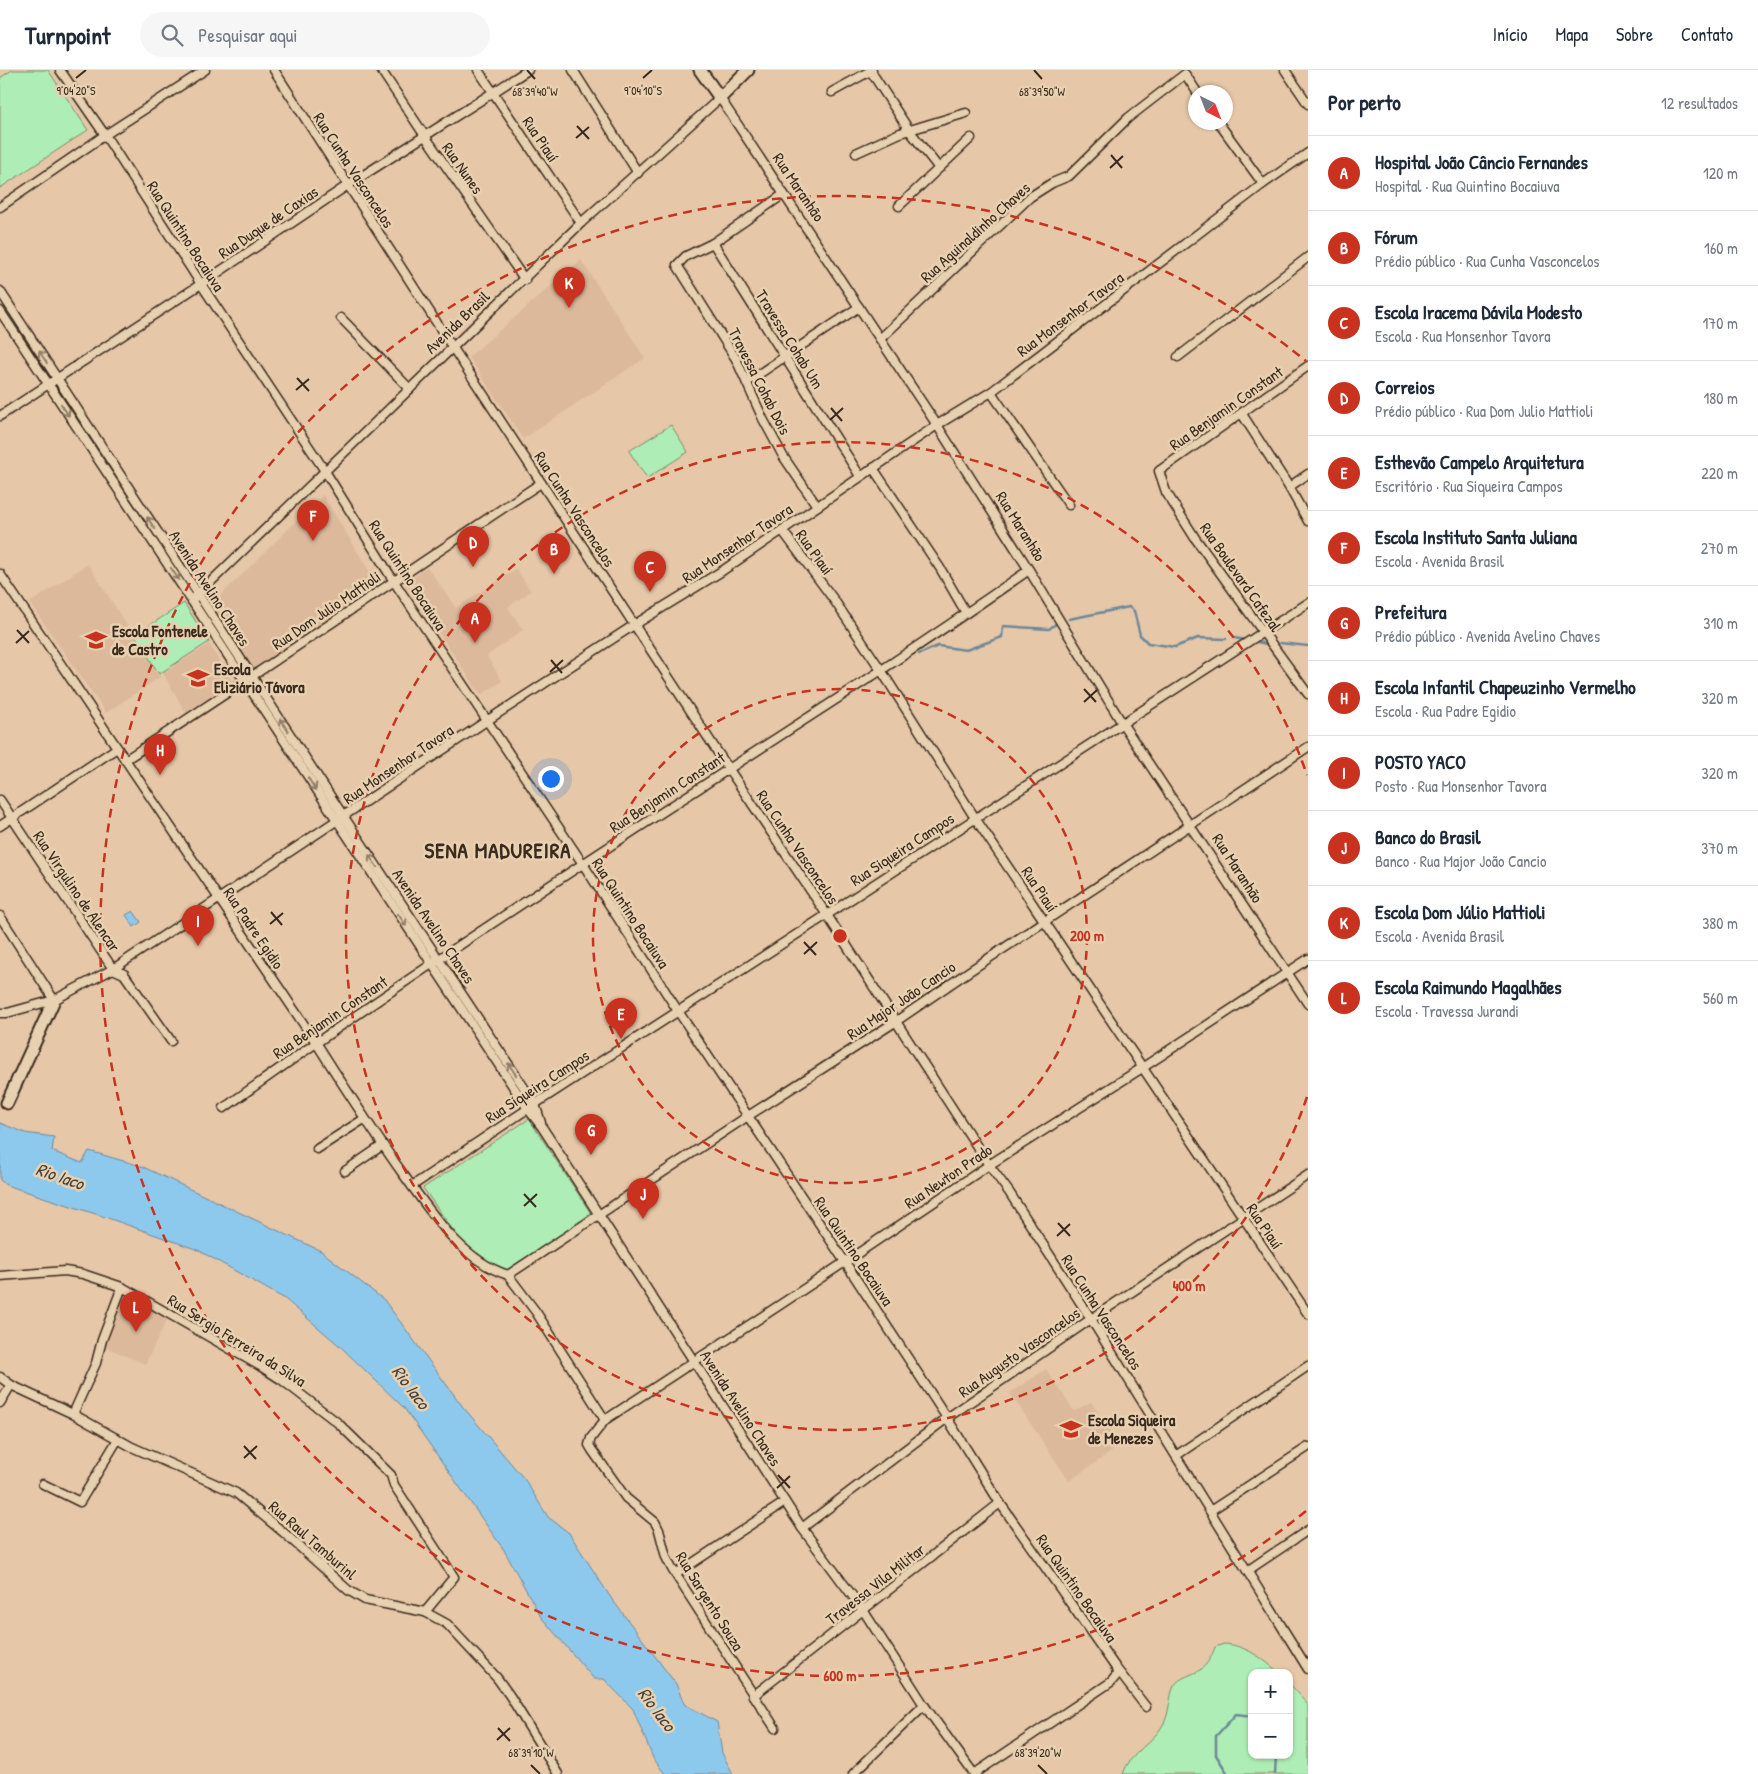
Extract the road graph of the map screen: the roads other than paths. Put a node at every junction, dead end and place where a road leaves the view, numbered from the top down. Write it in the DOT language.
graph roads {
  1 [pos="60,70"];
  2 [pos="205,70"];
  3 [pos="274,70"];
  4 [pos="381,70"];
  5 [pos="478,70"];
  6 [pos="528,70"];
  7 [pos="572,70"];
  8 [pos="700,70"];
  9 [pos="748,70"];
  10 [pos="871,70"];
  11 [pos="1285,70"];
  12 [pos="1192,85"];
  13 [pos="832,92"];
  14 [pos="493,93"];
  15 [pos="720,98"];
  16 [pos="1308,104"];
  17 [pos="966,114"];
  18 [pos="909,130"];
  19 [pos="1224,130"];
  20 [pos="105,135"];
  21 [pos="425,136"];
  22 [pos="971,138"];
  23 [pos="856,153"];
  24 [pos="1308,153"];
  25 [pos="938,167"];
  26 [pos="638,173"];
  27 [pos="1263,184"];
  28 [pos="348,185"];
  29 [pos="784,194"];
  30 [pos="899,206"];
  31 [pos="0,207"];
  32 [pos="581,223"];
  33 [pos="712,242"];
  34 [pos="1308,257"];
  35 [pos="525,280"];
  36 [pos="201,284"];
  37 [pos="0,291"];
  38 [pos="859,307"];
  39 [pos="0,310"];
  40 [pos="341,318"];
  41 [pos="880,339"];
  42 [pos="453,348"];
  43 [pos="785,356"];
  44 [pos="1178,357"];
  45 [pos="1308,366"];
  46 [pos="57,378"];
  47 [pos="747,382"];
  48 [pos="48,383"];
  49 [pos="410,389"];
  50 [pos="991,392"];
  51 [pos="1242,414"];
  52 [pos="0,416"];
  53 [pos="937,425"];
  54 [pos="873,468"];
  55 [pos="324,471"];
  56 [pos="1159,471"];
  57 [pos="1308,474"];
  58 [pos="860,476"];
  59 [pos="541,483"];
  60 [pos="1289,487"];
  61 [pos="1069,505"];
  62 [pos="817,506"];
  63 [pos="1308,521"];
  64 [pos="782,530"];
  65 [pos="1029,570"];
  66 [pos="0,574"];
  67 [pos="394,580"];
  68 [pos="199,594"];
  69 [pos="192,600"];
  70 [pos="1308,603"];
  71 [pos="966,613"];
  72 [pos="634,625"];
  73 [pos="1262,632"];
  74 [pos="881,670"];
  75 [pos="253,676"];
  76 [pos="244,682"];
  77 [pos="1308,694"];
  78 [pos="488,720"];
  79 [pos="1122,724"];
  80 [pos="1308,747"];
  81 [pos="117,748"];
  82 [pos="125,760"];
  83 [pos="728,768"];
  84 [pos="0,800"];
  85 [pos="12,818"];
  86 [pos="975,818"];
  87 [pos="340,819"];
  88 [pos="0,826"];
  89 [pos="1190,826"];
  90 [pos="583,864"];
  91 [pos="218,899"];
  92 [pos="0,916"];
  93 [pos="827,916"];
  94 [pos="1045,921"];
  95 [pos="439,959"];
  96 [pos="1308,959"];
  97 [pos="432,964"];
  98 [pos="113,969"];
  99 [pos="1287,972"];
  100 [pos="54,1000"];
  101 [pos="1308,1004"];
  102 [pos="678,1011"];
  103 [pos="3,1013"];
  104 [pos="895,1022"];
  105 [pos="171,1041"];
  106 [pos="317,1044"];
  107 [pos="1142,1068"];
  108 [pos="6,1103"];
  109 [pos="535,1104"];
  110 [pos="224,1108"];
  111 [pos="528,1109"];
  112 [pos="748,1116"];
  113 [pos="364,1119"];
  114 [pos="542,1127"];
  115 [pos="383,1145"];
  116 [pos="317,1149"];
  117 [pos="989,1165"];
  118 [pos="345,1171"];
  119 [pos="1308,1174"];
  120 [pos="412,1186"];
  121 [pos="600,1215"];
  122 [pos="1244,1219"];
  123 [pos="845,1262"];
  124 [pos="508,1275"];
  125 [pos="0,1276"];
  126 [pos="122,1287"];
  127 [pos="1308,1314"];
  128 [pos="1091,1319"];
  129 [pos="694,1360"];
  130 [pos="1308,1366"];
  131 [pos="0,1377"];
  132 [pos="11,1385"];
  133 [pos="0,1402"];
  134 [pos="73,1414"];
  135 [pos="947,1418"];
  136 [pos="605,1420"];
  137 [pos="118,1439"];
  138 [pos="1308,1447"];
  139 [pos="1177,1456"];
  140 [pos="43,1484"];
  141 [pos="785,1502"];
  142 [pos="1000,1503"];
  143 [pos="1210,1511"];
  144 [pos="802,1528"];
  145 [pos="1308,1530"];
  146 [pos="1247,1571"];
  147 [pos="676,1574"];
  148 [pos="862,1610"];
  149 [pos="425,1612"];
  150 [pos="1308,1670"];
  151 [pos="1117,1671"];
  152 [pos="753,1696"];
  153 [pos="924,1705"];
  154 [pos="1146,1707"];
  155 [pos="775,1728"];
  156 [pos="558,1774"];
  157 [pos="853,1774"];
  158 [pos="974,1774"];
  1 -- 20 [label="street, Rua Quintino Bocaiuva"];
  2 -- 20 [label="street"];
  3 -- 28 [label="street, Rua Cunha Vasconcelos"];
  4 -- 21 [label="street, Rua Nunes"];
  5 -- 14 [label="street, Rua Piauí"];
  6 -- 14 [label="street, Rua Duque de Caxias"];
  7 -- 26 [label="street"];
  8 -- 15 [label="street, Rua Maranhão"];
  9 -- 15 [label="street, Avenida Brasil"];
  10 -- 13 [label="street"];
  10 -- 18 [label="street"];
  11 -- 16 [label="street"];
  12 -- 41 [label="street, Rua Aguinaldinho Chaves"];
  14 -- 21 [label="street, Rua Duque de Caxias"];
  14 -- 32 [label="street, Rua Piauí"];
  15 -- 26 [label="street, Avenida Brasil"];
  15 -- 29 [label="street, Rua Maranhão"];
  17 -- 18 [label="street"];
  18 -- 23 [label="street"];
  18 -- 25 [label="street"];
  19 -- 27 [label="street"];
  20 -- 31 [label="street"];
  20 -- 36 [label="street, Rua Quintino Bocaiuva"];
  21 -- 28 [label="street, Rua Duque de Caxias"];
  21 -- 35 [label="street, Rua Nunes"];
  22 -- 25 [label="street"];
  24 -- 27 [label="street, Rua Monsenhor Tavora"];
  25 -- 30 [label="street"];
  26 -- 32 [label="street, Avenida Brasil"];
  27 -- 50 [label="street, Rua Monsenhor Tavora"];
  28 -- 36 [label="street, Rua Duque de Caxias"];
  28 -- 42 [label="street, Rua Cunha Vasconcelos"];
  29 -- 33 [label="street"];
  29 -- 38 [label="street, Rua Maranhão"];
  32 -- 35 [label="street, Avenida Brasil"];
  33 -- 43 [label="street, Travessa Cohab Um"];
  33 -- 47 [label="street, Travessa Cohab Dois"];
  34 -- 44 [label="street"];
  35 -- 42 [label="street, Avenida Brasil"];
  36 -- 46 [label="street, Rua Duque de Caxias"];
  36 -- 55 [label="street, Rua Quintino Bocaiuva"];
  46 -- 37 [label="street, Avenida Avelino Chaves, one-way"];
  38 -- 41 [label="street, Rua Maranhão"];
  38 -- 43 [label="street"];
  39 -- 48 [label="street, Avenida Avelino Chaves"];
  40 -- 49 [label="street"];
  41 -- 53 [label="street, Rua Maranhão"];
  42 -- 49 [label="street, Avenida Brasil"];
  42 -- 59 [label="street, Rua Cunha Vasconcelos"];
  43 -- 47 [label="street"];
  43 -- 58 [label="street, Travessa Cohab Um"];
  45 -- 51 [label="street, Rua Benjamin Constant"];
  46 -- 48 [label="street, Rua Duque de Caxias"];
  68 -- 46 [label="street, Avenida Avelino Chaves, one-way"];
  47 -- 62 [label="street, Travessa Cohab Dois"];
  48 -- 52 [label="street, Rua Duque de Caxias"];
  48 -- 69 [label="street, Avenida Avelino Chaves, one-way"];
  49 -- 55 [label="street, Avenida Brasil"];
  50 -- 53 [label="street, Rua Monsenhor Tavora"];
  50 -- 61 [label="street"];
  51 -- 56 [label="street, Rua Benjamin Constant"];
  51 -- 60 [label="street"];
  53 -- 54 [label="street, Rua Monsenhor Tavora"];
  53 -- 65 [label="street, Rua Maranhão"];
  54 -- 58 [label="street, Rua Monsenhor Tavora"];
  54 -- 71 [label="street"];
  55 -- 67 [label="street, Rua Quintino Bocaiuva"];
  55 -- 68 [label="street, Avenida Brasil"];
  56 -- 73 [label="street, Rua Boulevard Cafezal"];
  57 -- 60 [label="street"];
  58 -- 62 [label="street, Rua Monsenhor Tavora"];
  59 -- 67 [label="street, Rua Dom Julio Mattioli"];
  59 -- 72 [label="street, Rua Cunha Vasconcelos"];
  60 -- 63 [label="street"];
  62 -- 64 [label="street, Rua Monsenhor Tavora"];
  64 -- 72 [label="street, Rua Monsenhor Tavora"];
  64 -- 74 [label="street, Rua Piauí"];
  65 -- 71 [label="street, Rua Benjamin Constant"];
  65 -- 79 [label="street, Rua Maranhão"];
  66 -- 81 [label="street, Rua Padre Egidio"];
  67 -- 75 [label="street, Rua Dom Julio Mattioli"];
  67 -- 78 [label="street, Rua Quintino Bocaiuva"];
  68 -- 69 [label="street, Avenida Brasil"];
  68 -- 75 [label="street, Avenida Avelino Chaves"];
  69 -- 76 [label="street, Avenida Avelino Chaves"];
  70 -- 73 [label="street, Rua Siqueira Campos"];
  71 -- 74 [label="street, Rua Benjamin Constant"];
  72 -- 78 [label="street, Rua Monsenhor Tavora"];
  72 -- 83 [label="street, Rua Cunha Vasconcelos"];
  73 -- 77 [label="street, Rua Boulevard Cafezal"];
  73 -- 79 [label="street, Rua Siqueira Campos"];
  74 -- 83 [label="street, Rua Benjamin Constant"];
  74 -- 86 [label="street, Rua Piauí"];
  75 -- 76 [label="street, Rua Dom Julio Mattioli"];
  87 -- 75 [label="street, Avenida Avelino Chaves, one-way"];
  76 -- 82 [label="street, Rua Dom Julio Mattioli"];
  76 -- 87 [label="street, Avenida Avelino Chaves, one-way"];
  78 -- 87 [label="street, Rua Monsenhor Tavora"];
  78 -- 90 [label="street, Rua Quintino Bocaiuva"];
  79 -- 86 [label="street, Rua Siqueira Campos"];
  79 -- 89 [label="street, Rua Maranhão"];
  80 -- 89 [label="street, Rua Major João Cancio"];
  81 -- 82 [label="street, Rua Padre Egidio"];
  81 -- 85 [label="street"];
  82 -- 91 [label="street, Rua Padre Egidio"];
  83 -- 90 [label="street, Rua Benjamin Constant"];
  83 -- 93 [label="street, Rua Cunha Vasconcelos"];
  84 -- 85 [label="street, Rua Virgulino de Alencar"];
  85 -- 88 [label="street"];
  85 -- 98 [label="street, Rua Virgulino de Alencar"];
  86 -- 93 [label="street, Rua Siqueira Campos"];
  86 -- 94 [label="street, Rua Piauí"];
  87 -- 91 [label="street, Rua Monsenhor Tavora"];
  95 -- 87 [label="street, Avenida Avelino Chaves, one-way"];
  87 -- 97 [label="street, Avenida Avelino Chaves, one-way"];
  89 -- 94 [label="street, Rua Major João Cancio"];
  89 -- 99 [label="street, Rua Maranhão"];
  90 -- 95 [label="street, Rua Benjamin Constant"];
  90 -- 102 [label="street, Rua Quintino Bocaiuva"];
  91 -- 98 [label="street, Rua Monsenhor Tavora"];
  91 -- 106 [label="street, Rua Padre Egidio"];
  92 -- 100 [label="street"];
  93 -- 102 [label="street, Rua Siqueira Campos"];
  93 -- 104 [label="street, Rua Cunha Vasconcelos"];
  94 -- 104 [label="street, Rua Major João Cancio"];
  94 -- 107 [label="street, Rua Piauí"];
  95 -- 97 [label="street, Rua Benjamin Constant"];
  109 -- 95 [label="street, Avenida Avelino Chaves, one-way"];
  96 -- 99 [label="street, Rua Newton Prado"];
  97 -- 106 [label="street, Rua Benjamin Constant"];
  97 -- 111 [label="street, Avenida Avelino Chaves"];
  98 -- 100 [label="street, Rua Monsenhor Tavora"];
  98 -- 105 [label="street, Rua Virgulino de Alencar"];
  99 -- 101 [label="street, Rua Maranhão"];
  99 -- 107 [label="street, Rua Newton Prado"];
  100 -- 103 [label="street, Rua Monsenhor Tavora"];
  100 -- 108 [label="street"];
  102 -- 109 [label="street, Rua Siqueira Campos"];
  102 -- 112 [label="street, Rua Quintino Bocaiuva"];
  104 -- 112 [label="street, Rua Major João Cancio"];
  104 -- 117 [label="street, Rua Cunha Vasconcelos"];
  106 -- 110 [label="street, Rua Benjamin Constant"];
  106 -- 113 [label="street, Rua Padre Egidio"];
  107 -- 117 [label="street, Rua Newton Prado"];
  107 -- 122 [label="street, Rua Piauí"];
  109 -- 111 [label="street, Rua Siqueira Campos"];
  109 -- 114 [label="street, Avenida Avelino Chaves"];
  111 -- 114 [label="street, Avenida Avelino Chaves"];
  111 -- 120 [label="street, Rua Siqueira Campos"];
  112 -- 121 [label="street, Rua Major João Cancio"];
  112 -- 123 [label="street, Rua Quintino Bocaiuva"];
  113 -- 115 [label="street, Rua Padre Egidio"];
  113 -- 116 [label="street"];
  114 -- 121 [label="street, Avenida Avelino Chaves"];
  115 -- 118 [label="street"];
  115 -- 120 [label="street, Rua Padre Egidio"];
  117 -- 123 [label="street, Rua Newton Prado"];
  117 -- 128 [label="street, Rua Cunha Vasconcelos"];
  119 -- 122 [label="street, Rua Augusto Vasconcelos"];
  120 -- 124 [label="street, Rua Padre Egidio"];
  121 -- 124 [label="street, Rua Major João Cancio"];
  121 -- 129 [label="street, Avenida Avelino Chaves"];
  122 -- 127 [label="street, Rua Piauí"];
  122 -- 128 [label="street, Rua Augusto Vasconcelos"];
  123 -- 129 [label="street, Rua Newton Prado"];
  123 -- 135 [label="street, Rua Quintino Bocaiuva"];
  124 -- 136 [label="street"];
  125 -- 126 [label="street, Rua Sergio Ferreira da Silva"];
  126 -- 134 [label="street"];
  126 -- 149 [label="street, Rua Sergio Ferreira da Silva"];
  128 -- 135 [label="street, Rua Augusto Vasconcelos"];
  128 -- 139 [label="street, Rua Cunha Vasconcelos"];
  129 -- 136 [label="street, Rua Newton Prado"];
  129 -- 141 [label="street, Avenida Avelino Chaves"];
  130 -- 139 [label="street"];
  131 -- 132 [label="street, Rua Raul Tamburinl"];
  132 -- 133 [label="street"];
  132 -- 134 [label="street, Rua Raul Tamburinl"];
  134 -- 137 [label="street, Rua Raul Tamburinl"];
  135 -- 142 [label="street, Rua Quintino Bocaiuva"];
  135 -- 144 [label="street, Rua Augusto Vasconcelos"];
  136 -- 147 [label="street, Rua Sargento Souza"];
  137 -- 140 [label="street"];
  137 -- 149 [label="street, Rua Raul Tamburinl"];
  138 -- 143 [label="street"];
  139 -- 143 [label="street, Rua Cunha Vasconcelos"];
  141 -- 144 [label="street, Avenida Avelino Chaves"];
  141 -- 147 [label="street"];
  142 -- 148 [label="street, Travessa Vila Militar"];
  142 -- 151 [label="street, Rua Quintino Bocaiuva"];
  143 -- 146 [label="street, Rua Cunha Vasconcelos"];
  144 -- 148 [label="street, Avenida Avelino Chaves"];
  145 -- 146 [label="street"];
  146 -- 150 [label="street, Rua Cunha Vasconcelos"];
  147 -- 152 [label="street, Rua Sargento Souza"];
  148 -- 152 [label="street, Travessa Vila Militar"];
  148 -- 153 [label="street, Avenida Avelino Chaves"];
  149 -- 156 [label="street, Rua Raul Tamburinl"];
  151 -- 154 [label="street, Rua Quintino Bocaiuva"];
  151 -- 158 [label="street"];
  152 -- 155 [label="street, Rua Sargento Souza"];
  153 -- 157 [label="street"];
  153 -- 158 [label="street, Avenida Avelino Chaves"];
}
